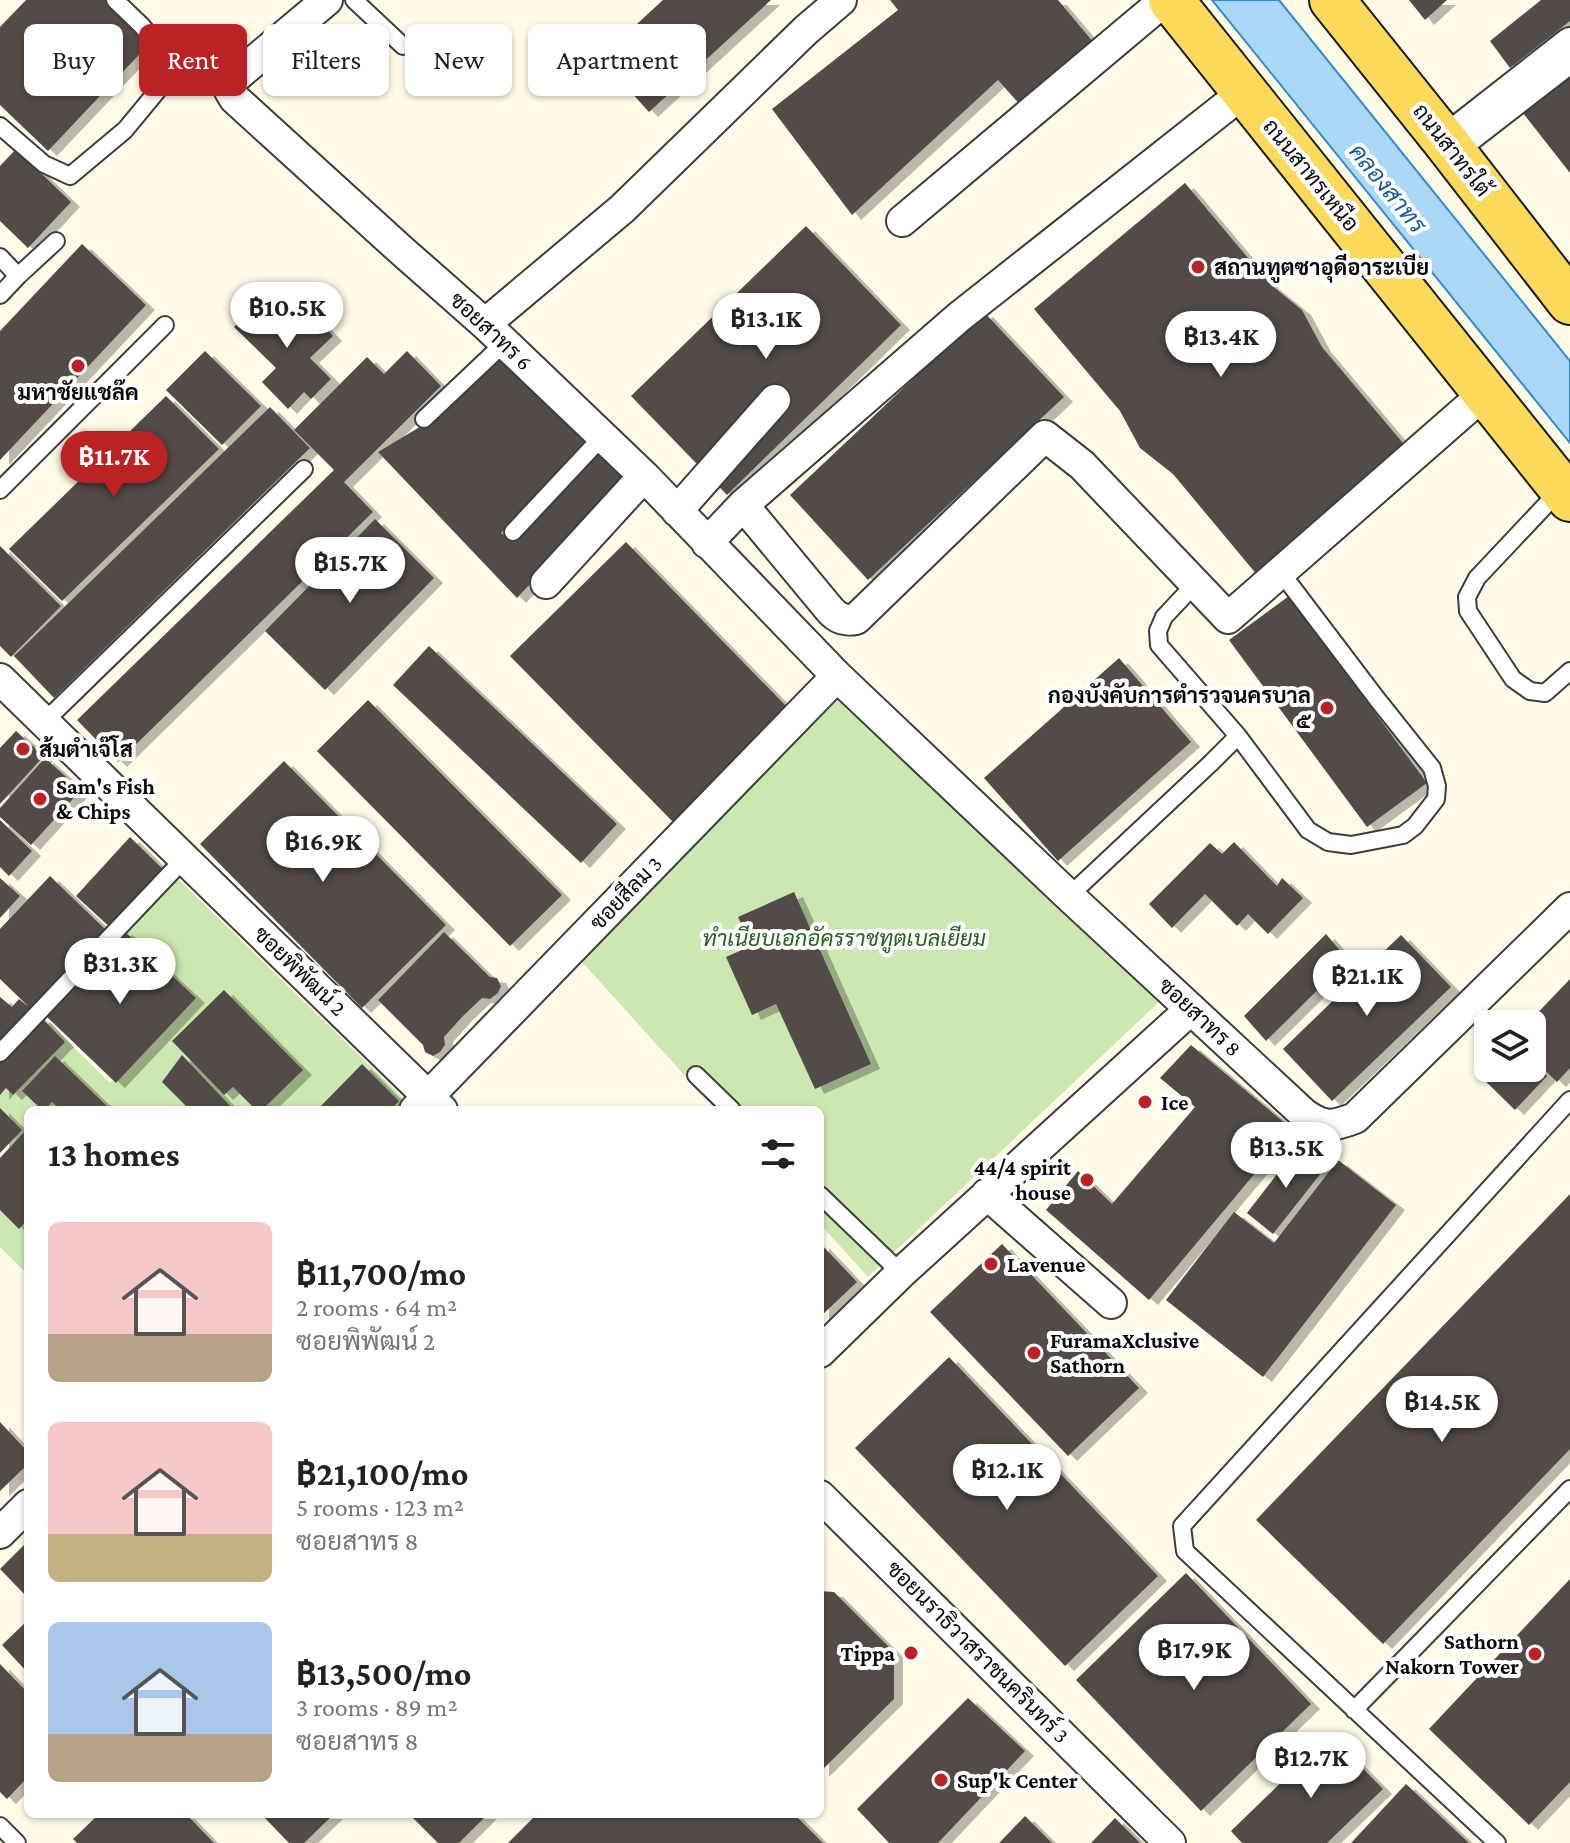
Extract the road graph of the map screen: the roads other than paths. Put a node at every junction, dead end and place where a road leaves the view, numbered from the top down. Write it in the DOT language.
graph roads {
  1 [pos="115,0"];
  2 [pos="327,0"];
  3 [pos="354,0"];
  4 [pos="841,0"];
  5 [pos="1168,0"];
  6 [pos="1332,0"];
  7 [pos="1570,43"];
  8 [pos="403,46"];
  9 [pos="1570,66"];
  10 [pos="1244,92"];
  11 [pos="0,126"];
  12 [pos="1450,148"];
  13 [pos="902,221"];
  14 [pos="56,241"];
  15 [pos="0,257"];
  16 [pos="18,276"];
  17 [pos="0,295"];
  18 [pos="1570,302"];
  19 [pos="165,325"];
  20 [pos="493,331"];
  21 [pos="1485,393"];
  22 [pos="775,400"];
  23 [pos="424,419"];
  24 [pos="602,437"];
  25 [pos="304,469"];
  26 [pos="644,476"];
  27 [pos="0,490"];
  28 [pos="1566,494"];
  29 [pos="743,505"];
  30 [pos="677,511"];
  31 [pos="513,532"];
  32 [pos="707,543"];
  33 [pos="1280,571"];
  34 [pos="546,583"];
  35 [pos="1196,583"];
  36 [pos="1570,671"];
  37 [pos="837,676"];
  38 [pos="0,679"];
  39 [pos="44,722"];
  40 [pos="1238,736"];
  41 [pos="184,859"];
  42 [pos="1069,896"];
  43 [pos="1570,908"];
  44 [pos="1191,1009"];
  45 [pos="0,1053"];
  46 [pos="696,1075"];
  47 [pos="1570,1100"];
  48 [pos="428,1105"];
  49 [pos="728,1106"];
  50 [pos="987,1194"];
  51 [pos="824,1199"];
  52 [pos="901,1273"];
  53 [pos="1111,1303"];
  54 [pos="824,1348"];
  55 [pos="1570,1489"];
  56 [pos="824,1500"];
  57 [pos="24,1509"];
  58 [pos="0,1533"];
  59 [pos="1354,1710"];
  60 [pos="0,1826"];
  61 [pos="17,1843"];
  62 [pos="1170,1843"];
  63 [pos="1497,1843"];
  1 -- 11 [label="lane"];
  2 -- 20 [label="street, ซอยสาทร 6"];
  3 -- 8 [label="lane"];
  4 -- 20 [label="street"];
  5 -- 10 [label="main road, ถนนสาทรเหนือ"];
  5 -- 13 [label="street"];
  6 -- 12 [label="main road, ถนนสาทรใต้"];
  7 -- 12 [label="street"];
  9 -- 12 [label="lane"];
  10 -- 21 [label="main road, ถนนสาทรเหนือ"];
  10 -- 29 [label="street"];
  12 -- 18 [label="main road, ถนนสาทรใต้"];
  14 -- 16 [label="lane"];
  15 -- 16 [label="lane"];
  16 -- 17 [label="lane"];
  19 -- 27 [label="lane"];
  20 -- 23 [label="lane"];
  20 -- 24 [label="street, ซอยสาทร 6"];
  21 -- 28 [label="main road, ถนนสาทรเหนือ"];
  21 -- 33 [label="street"];
  22 -- 30 [label="street"];
  24 -- 26 [label="street, ซอยสาทร 6"];
  24 -- 31 [label="lane"];
  25 -- 39 [label="lane"];
  26 -- 30 [label="street, ซอยสาทร 6"];
  26 -- 34 [label="street"];
  28 -- 36 [label="lane"];
  29 -- 32 [label="street"];
  29 -- 35 [label="street"];
  30 -- 32 [label="street, ซอยสาทร 6"];
  32 -- 37 [label="street, ซอยสาทร 6"];
  33 -- 35 [label="street"];
  33 -- 40 [label="lane"];
  35 -- 40 [label="lane"];
  37 -- 42 [label="street, ซอยสาทร 8"];
  37 -- 48 [label="street, ซอยสีลม 3"];
  38 -- 39 [label="street, ซอยพิพัฒน์ 2"];
  39 -- 41 [label="street, ซอยพิพัฒน์ 2"];
  40 -- 42 [label="lane"];
  41 -- 45 [label="lane"];
  41 -- 48 [label="street, ซอยพิพัฒน์ 2"];
  42 -- 44 [label="street, ซอยสาทร 8"];
  43 -- 44 [label="street, ซอยสาทร 8"];
  44 -- 50 [label="street"];
  46 -- 49 [label="lane"];
  47 -- 59 [label="lane"];
  50 -- 52 [label="street"];
  50 -- 53 [label="street"];
  51 -- 52 [label="lane"];
  52 -- 54 [label="street"];
  55 -- 59 [label="lane"];
  56 -- 62 [label="street, ซอยนราธิวาสราชนครินทร์ 3"];
  57 -- 58 [label="street"];
  59 -- 63 [label="lane"];
  60 -- 61 [label="lane"];
}
